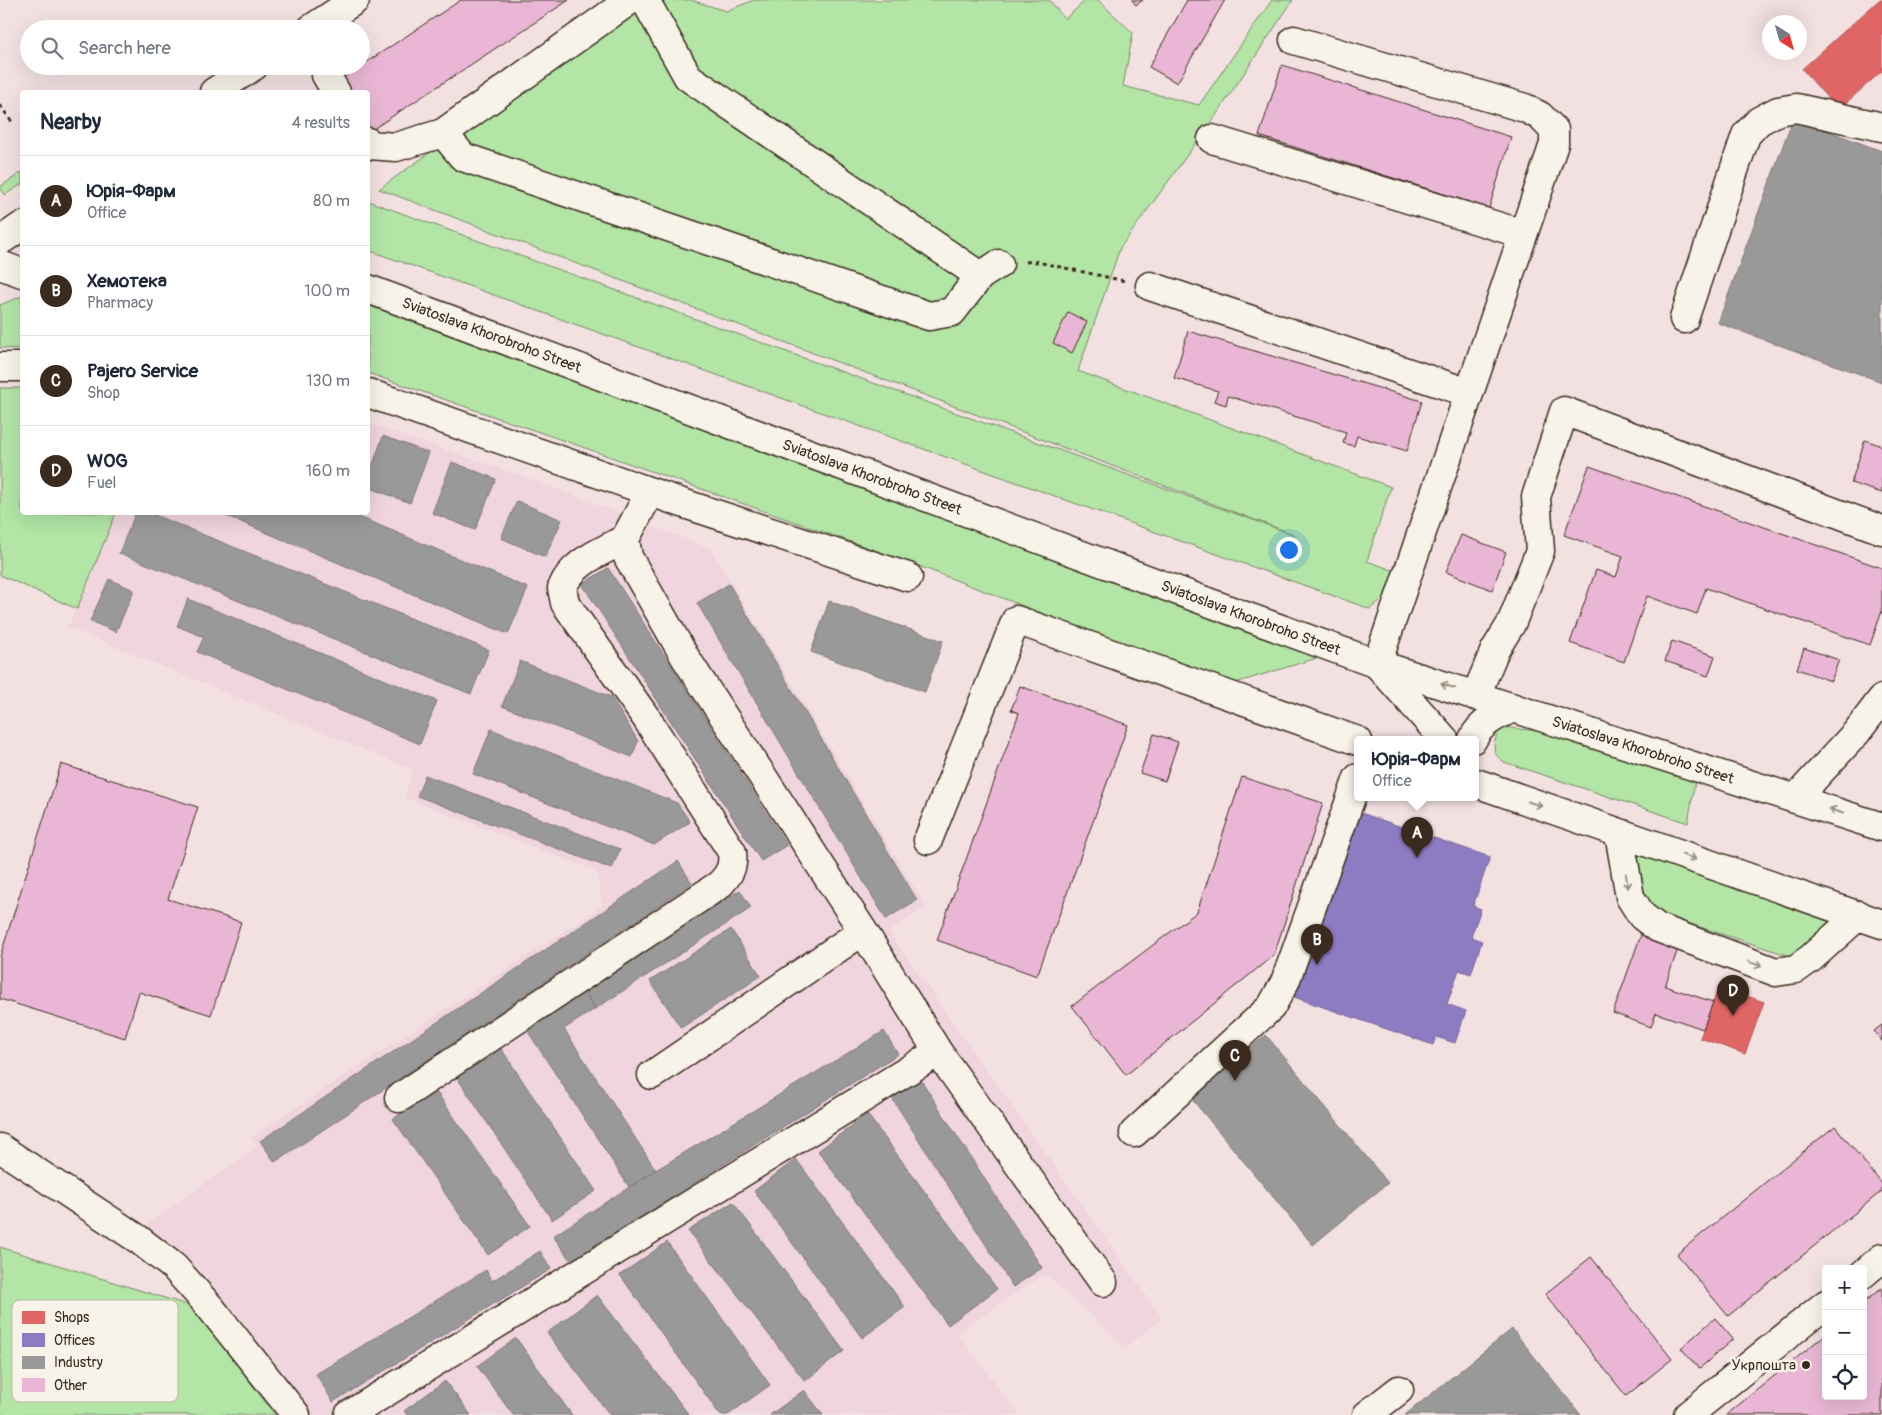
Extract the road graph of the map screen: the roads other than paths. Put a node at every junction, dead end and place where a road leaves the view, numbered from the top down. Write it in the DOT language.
graph roads {
  1 [pos="355,0"];
  2 [pos="630,0"];
  3 [pos="645,0"];
  4 [pos="325,20"];
  5 [pos="1294,40"];
  6 [pos="240,75"];
  7 [pos="217,90"];
  8 [pos="1882,127"];
  9 [pos="443,133"];
  10 [pos="1212,139"];
  11 [pos="370,145"];
  12 [pos="20,227"];
  13 [pos="1523,234"];
  14 [pos="0,241"];
  15 [pos="0,265"];
  16 [pos="20,272"];
  17 [pos="1150,286"];
  18 [pos="370,290"];
  19 [pos="1684,319"];
  20 [pos="0,367"];
  21 [pos="20,367"];
  22 [pos="370,394"];
  23 [pos="1469,394"];
  24 [pos="370,402"];
  25 [pos="406,406"];
  26 [pos="650,492"];
  27 [pos="1882,530"];
  28 [pos="625,539"];
  29 [pos="908,577"];
  30 [pos="1377,664"];
  31 [pos="1476,695"];
  32 [pos="1882,699"];
  33 [pos="1514,708"];
  34 [pos="1441,736"];
  35 [pos="1474,736"];
  36 [pos="1354,740"];
  37 [pos="1479,778"];
  38 [pos="1354,789"];
  39 [pos="1796,798"];
  40 [pos="1882,827"];
  41 [pos="1620,833"];
  42 [pos="928,840"];
  43 [pos="1871,920"];
  44 [pos="863,931"];
  45 [pos="938,1052"];
  46 [pos="652,1075"];
  47 [pos="399,1098"];
  48 [pos="1134,1133"];
  49 [pos="0,1148"];
  50 [pos="1882,1258"];
  51 [pos="1867,1271"];
  52 [pos="1103,1282"];
  53 [pos="1822,1307"];
  54 [pos="1399,1390"];
  55 [pos="296,1415"];
  56 [pos="349,1415"];
  57 [pos="1367,1415"];
  58 [pos="1688,1415"];
  1 -- 4 [label="street"];
  2 -- 9 [label="street"];
  3 -- 9 [label="street"];
  5 -- 13 [label="street"];
  6 -- 7 [label="street"];
  8 -- 19 [label="street"];
  9 -- 11 [label="street"];
  10 -- 13 [label="street"];
  12 -- 14 [label="street"];
  13 -- 23 [label="street"];
  15 -- 16 [label="street"];
  17 -- 23 [label="street"];
  18 -- 30 [label="street, Sviatoslava Khorobroho Street"];
  20 -- 21 [label="street"];
  22 -- 25 [label="street"];
  23 -- 30 [label="street"];
  24 -- 25 [label="street"];
  25 -- 26 [label="street"];
  26 -- 28 [label="street"];
  26 -- 29 [label="street"];
  27 -- 31 [label="street"];
  28 -- 44 [label="street"];
  28 -- 47 [label="street"];
  31 -- 30 [label="street, Sviatoslava Khorobroho Street, one-way"];
  30 -- 34 [label="street, Sviatoslava Khorobroho Street"];
  31 -- 33 [label="street, Sviatoslava Khorobroho Street"];
  32 -- 39 [label="street"];
  33 -- 35 [label="street"];
  33 -- 39 [label="street, Sviatoslava Khorobroho Street"];
  36 -- 42 [label="street"];
  37 -- 41 [label="street, one-way"];
  38 -- 48 [label="street"];
  40 -- 39 [label="street, Sviatoslava Khorobroho Street, one-way"];
  41 -- 43 [label="street, one-way"];
  41 -- 43 [label="street, one-way"];
  44 -- 45 [label="street"];
  44 -- 46 [label="street"];
  45 -- 52 [label="street"];
  45 -- 56 [label="street"];
  49 -- 55 [label="street"];
  50 -- 51 [label="street"];
  53 -- 58 [label="street"];
  54 -- 57 [label="street"];
}
